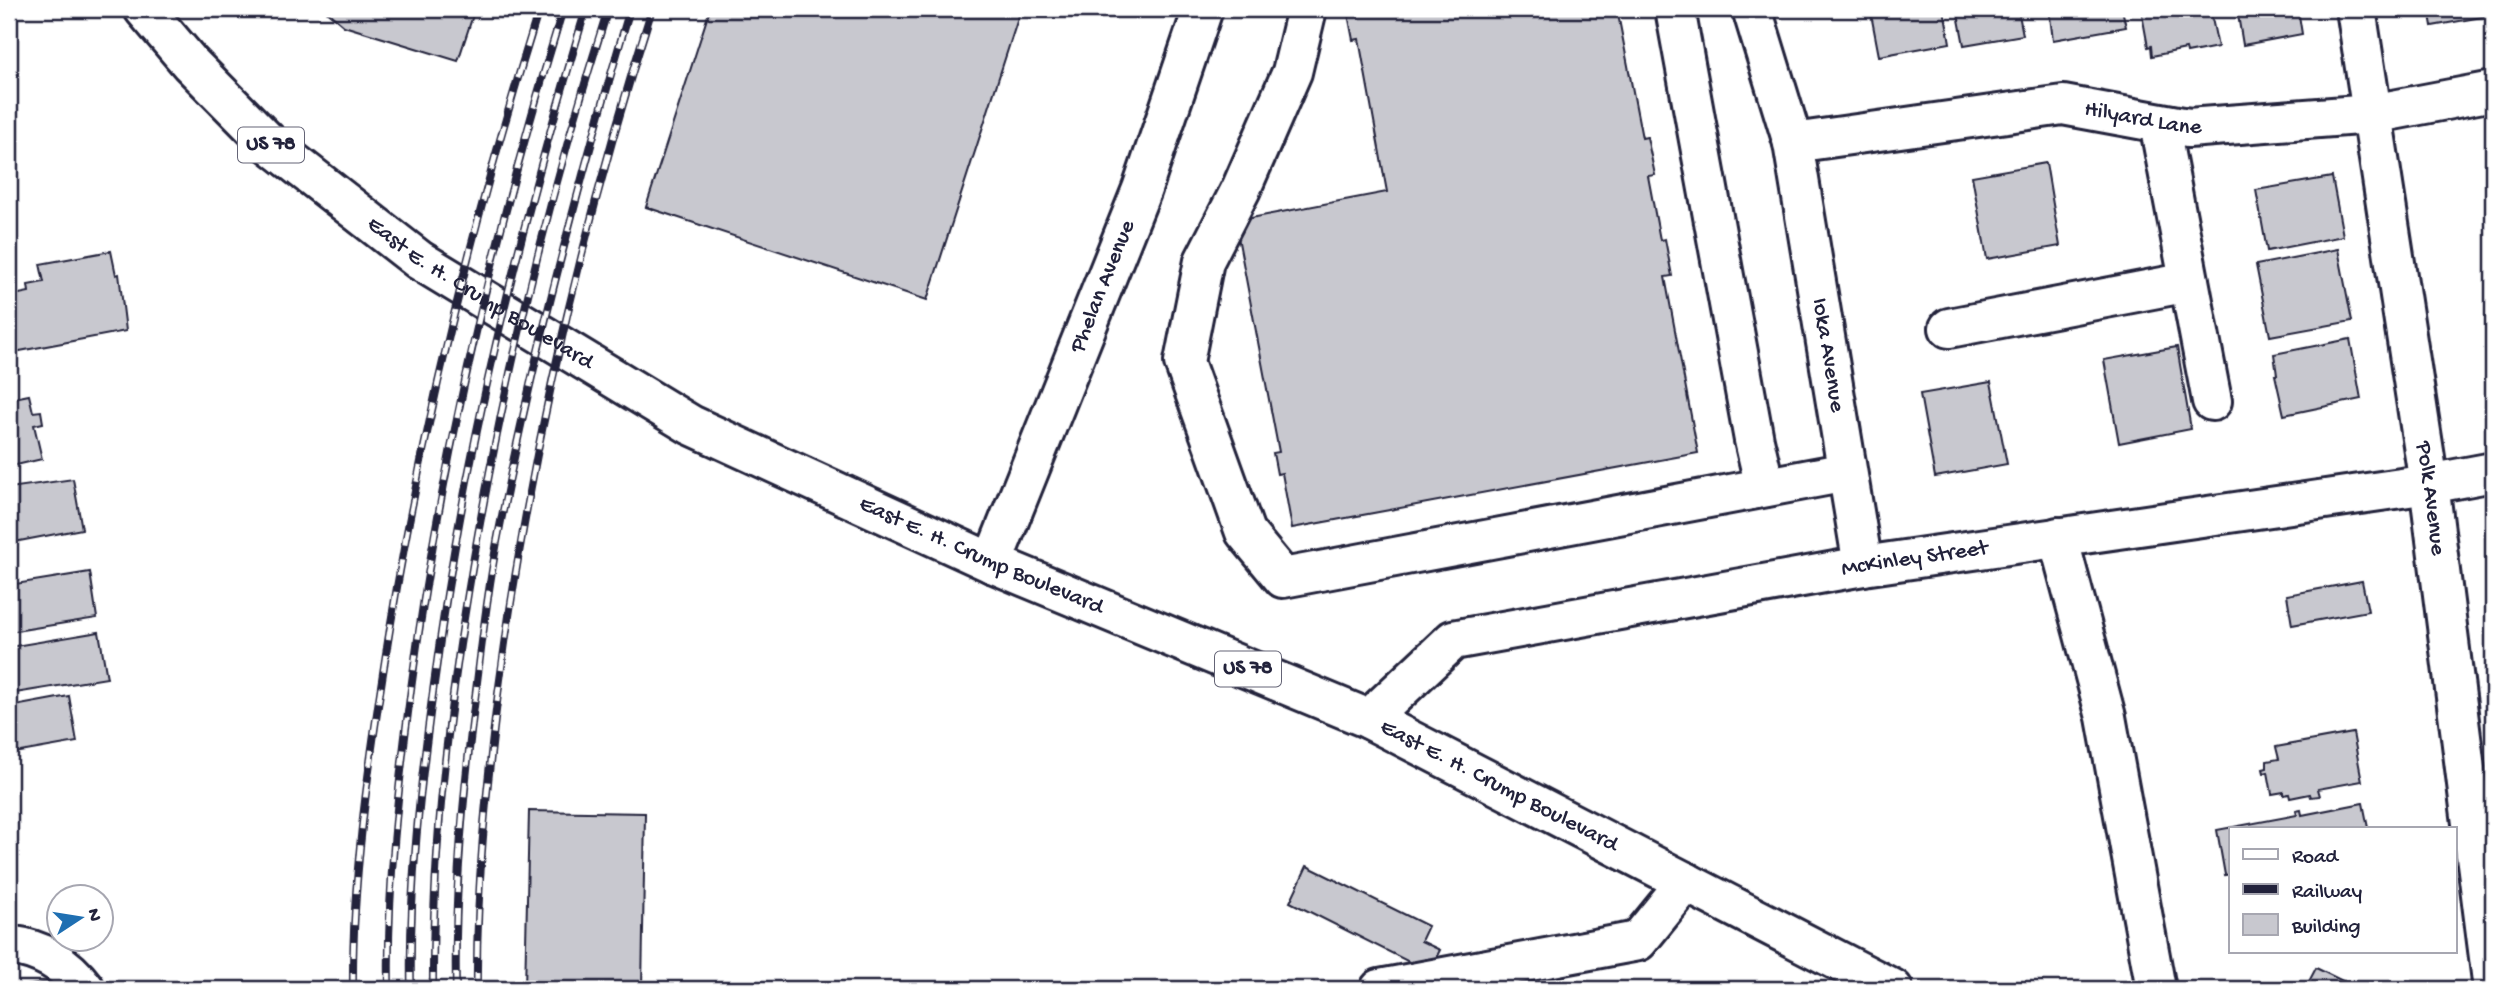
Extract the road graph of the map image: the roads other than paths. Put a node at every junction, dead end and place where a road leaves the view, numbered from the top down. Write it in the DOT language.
graph roads {
  1 [pos="144,9"];
  2 [pos="1203,9"];
  3 [pos="1307,9"];
  4 [pos="1675,9"];
  5 [pos="1752,9"];
  6 [pos="2356,9"];
  7 [pos="2493,91"];
  8 [pos="2372,114"];
  9 [pos="2159,123"];
  10 [pos="1793,143"];
  11 [pos="2189,282"];
  12 [pos="1949,328"];
  13 [pos="2212,401"];
  14 [pos="1847,472"];
  15 [pos="2493,472"];
  16 [pos="2429,484"];
  17 [pos="1765,487"];
  18 [pos="2058,537"];
  19 [pos="992,563"];
  20 [pos="1863,566"];
  21 [pos="1369,719"];
  22 [pos="1686,883"];
  23 [pos="9,945"];
  24 [pos="85,989"];
  25 [pos="1380,989"];
  26 [pos="1893,989"];
  27 [pos="2156,989"];
  28 [pos="2493,989"];
  1 -- 19 [label="street, East E. H. Crump Boulevard / US 78"];
  2 -- 19 [label="street, Phelan Avenue"];
  3 -- 17 [label="street"];
  4 -- 17 [label="street"];
  5 -- 10 [label="street"];
  6 -- 8 [label="street, Polk Avenue"];
  7 -- 8 [label="street, Hilyard Lane"];
  8 -- 9 [label="street, Hilyard Lane"];
  8 -- 16 [label="street, Polk Avenue"];
  9 -- 10 [label="street, Hilyard Lane"];
  9 -- 11 [label="street"];
  10 -- 14 [label="street, Ioka Avenue"];
  11 -- 12 [label="street"];
  11 -- 13 [label="street"];
  14 -- 17 [label="street"];
  14 -- 20 [label="street, Ioka Avenue"];
  15 -- 16 [label="street, McKinley Street"];
  16 -- 18 [label="street, McKinley Street"];
  16 -- 28 [label="street, Polk Avenue"];
  18 -- 20 [label="street, McKinley Street"];
  18 -- 27 [label="street"];
  19 -- 21 [label="street, East E. H. Crump Boulevard / US 78"];
  20 -- 21 [label="street, McKinley Street"];
  21 -- 22 [label="street, East E. H. Crump Boulevard / US 78"];
  22 -- 25 [label="street"];
  22 -- 26 [label="street, East E. H. Crump Boulevard / US 78"];
  23 -- 24 [label="street"];
}
